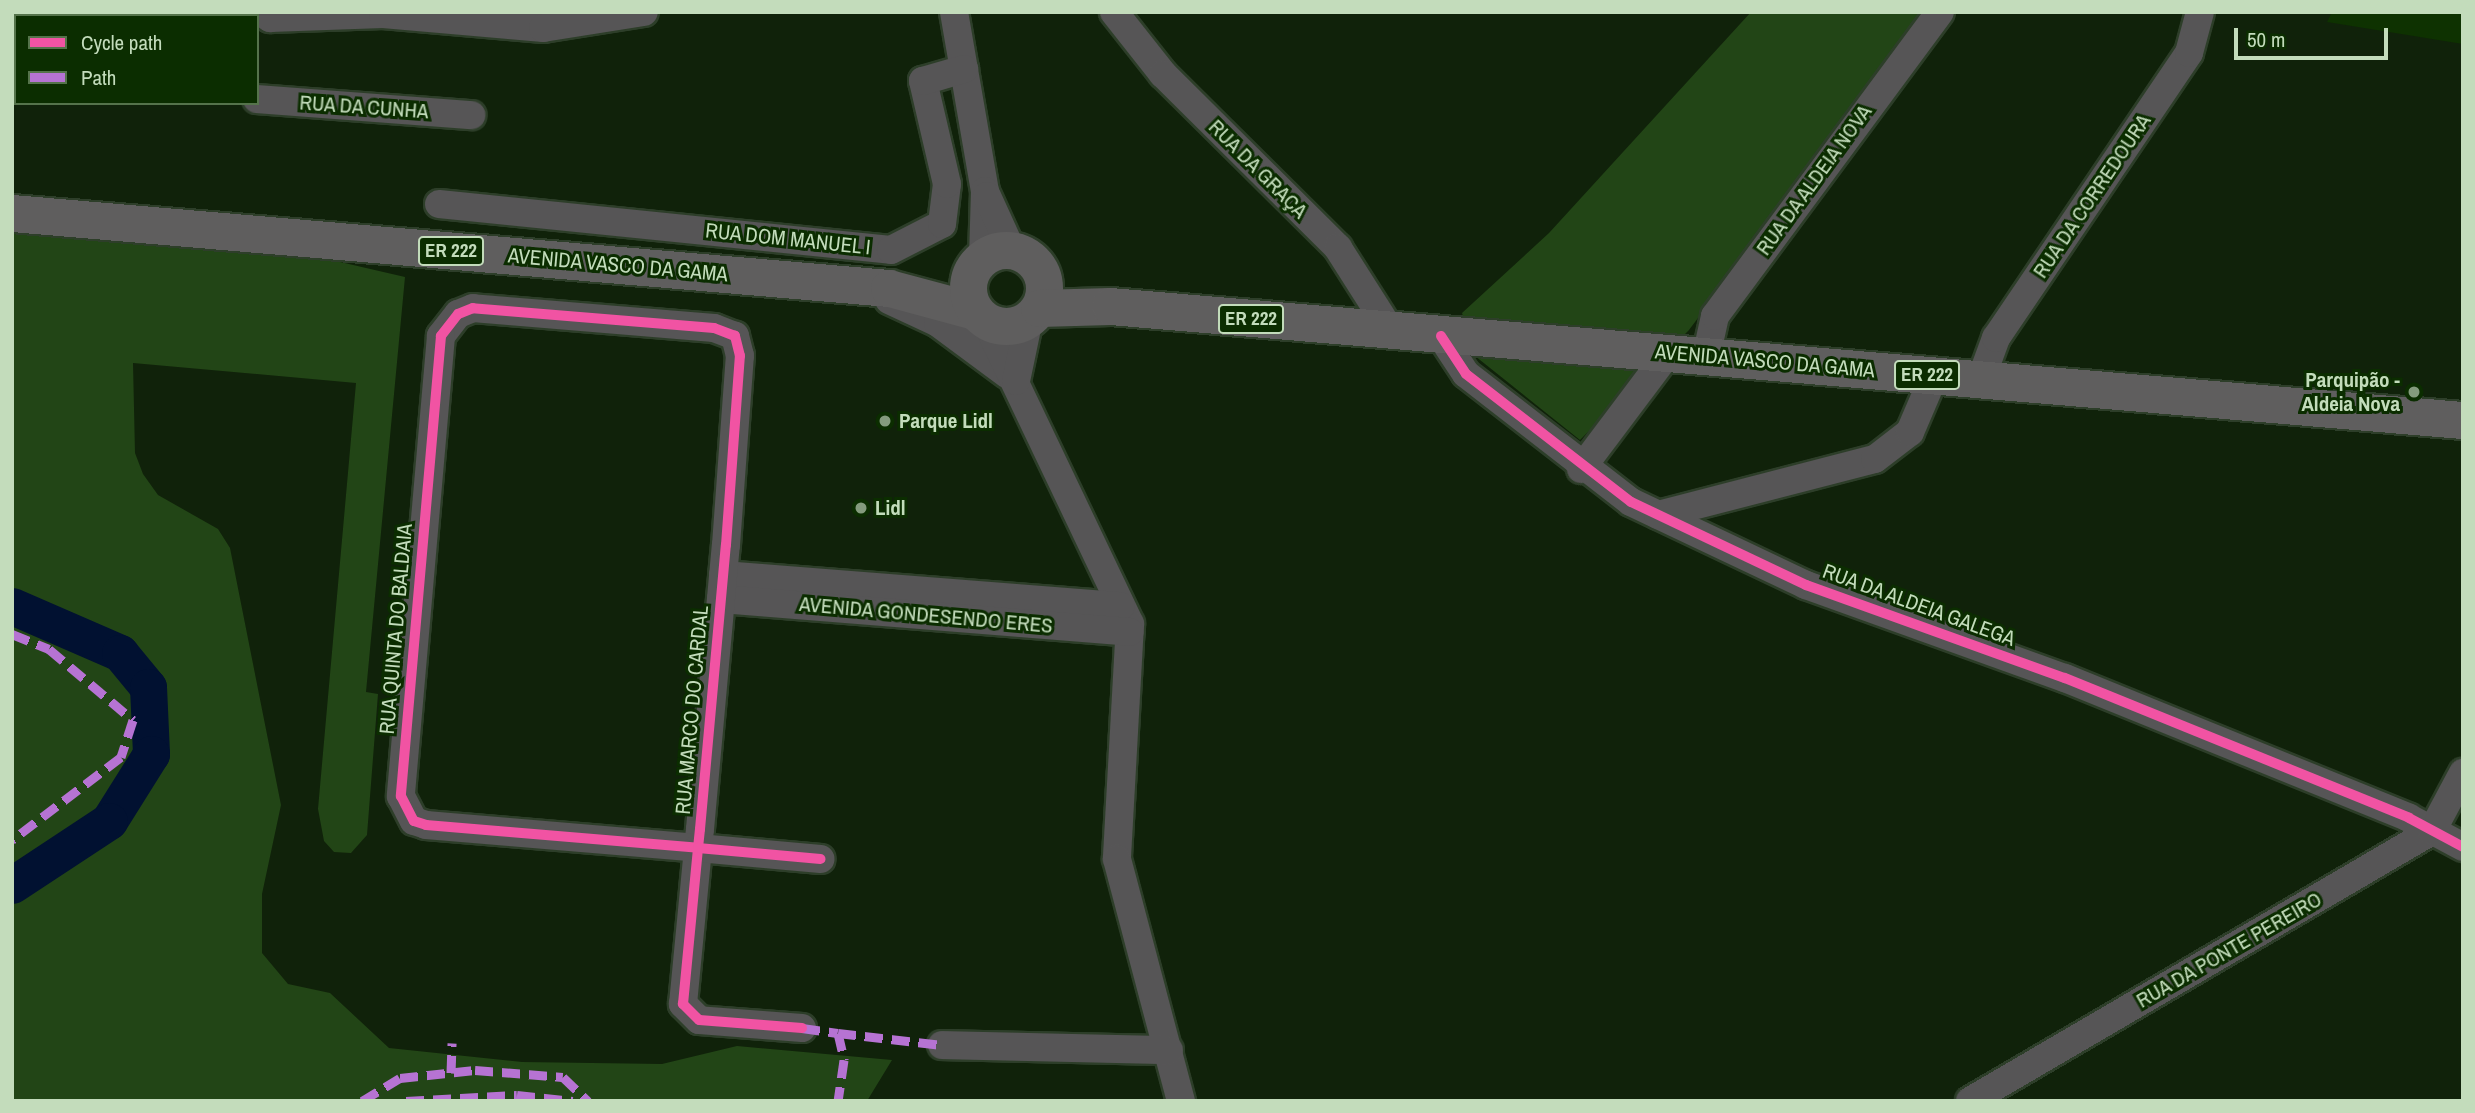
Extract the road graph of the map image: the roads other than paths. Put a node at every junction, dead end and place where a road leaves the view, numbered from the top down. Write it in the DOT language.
graph roads {
  1 [pos="644,12"];
  2 [pos="954,12"];
  3 [pos="1114,12"];
  4 [pos="1940,12"];
  5 [pos="2200,12"];
  6 [pos="429,15"];
  7 [pos="263,18"];
  8 [pos="964,69"];
  9 [pos="259,99"];
  10 [pos="471,115"];
  11 [pos="439,204"];
  12 [pos="12,213"];
  13 [pos="989,259"];
  14 [pos="874,287"];
  15 [pos="1037,302"];
  16 [pos="980,316"];
  17 [pos="1392,332"];
  18 [pos="735,336"];
  19 [pos="1441,336"];
  20 [pos="1668,353"];
  21 [pos="1706,356"];
  22 [pos="1934,376"];
  23 [pos="1981,379"];
  24 [pos="1016,381"];
  25 [pos="2463,420"];
  26 [pos="1581,469"];
  27 [pos="1658,515"];
  28 [pos="722,587"];
  29 [pos="1121,606"];
  30 [pos="1130,632"];
  31 [pos="2463,773"];
  32 [pos="2432,831"];
  33 [pos="2463,847"];
  34 [pos="698,848"];
  35 [pos="821,859"];
  36 [pos="802,1028"];
  37 [pos="942,1045"];
  38 [pos="1170,1050"];
  39 [pos="1181,1101"];
  40 [pos="1970,1101"];
  1 -- 6 [label="street"];
  2 -- 8 [label="street"];
  3 -- 17 [label="street, RUA DA GRAÇA"];
  4 -- 21 [label="street, RUA DA ALDEIA NOVA"];
  5 -- 23 [label="street, RUA DA CORREDOURA"];
  6 -- 7 [label="street"];
  8 -- 11 [label="street, RUA DOM MANUEL I"];
  8 -- 13 [label="street"];
  9 -- 10 [label="street, RUA DA CUNHA"];
  12 -- 14 [label="main road, AVENIDA VASCO DA GAMA / ER 222"];
  13 -- 14 [label="main road, AVENIDA VASCO DA GAMA / ER 222"];
  13 -- 15 [label="main road, AVENIDA VASCO DA GAMA / ER 222"];
  13 -- 16 [label="main road"];
  14 -- 16 [label="main road, AVENIDA VASCO DA GAMA / ER 222"];
  14 -- 24 [label="street"];
  15 -- 16 [label="main road, AVENIDA VASCO DA GAMA / ER 222"];
  15 -- 17 [label="main road, AVENIDA VASCO DA GAMA / ER 222"];
  15 -- 24 [label="street"];
  16 -- 24 [label="street"];
  17 -- 19 [label="main road, AVENIDA VASCO DA GAMA / ER 222"];
  18 -- 28 [label="street, RUA MARCO DO CARDAL"];
  18 -- 34 [label="street, RUA QUINTA DO BALDAIA"];
  19 -- 20 [label="main road, AVENIDA VASCO DA GAMA / ER 222"];
  19 -- 26 [label="street, RUA DA ALDEIA GALEGA"];
  20 -- 21 [label="main road, AVENIDA VASCO DA GAMA / ER 222"];
  20 -- 26 [label="street"];
  21 -- 22 [label="main road, AVENIDA VASCO DA GAMA / ER 222"];
  22 -- 23 [label="main road, AVENIDA VASCO DA GAMA / ER 222"];
  22 -- 27 [label="street"];
  23 -- 25 [label="main road, AVENIDA VASCO DA GAMA / ER 222"];
  24 -- 29 [label="street"];
  26 -- 27 [label="street, RUA DA ALDEIA GALEGA"];
  27 -- 32 [label="street, RUA DA ALDEIA GALEGA"];
  28 -- 29 [label="street, AVENIDA GONDESENDO ERES"];
  28 -- 30 [label="street, AVENIDA GONDESENDO ERES"];
  28 -- 34 [label="street, RUA MARCO DO CARDAL"];
  29 -- 30 [label="street"];
  30 -- 38 [label="street"];
  31 -- 32 [label="street"];
  32 -- 33 [label="street, RUA DA ALDEIA GALEGA"];
  32 -- 40 [label="street, RUA DA PONTE PEREIRO"];
  34 -- 35 [label="street, RUA QUINTA DO BALDAIA"];
  34 -- 36 [label="street, RUA MARCO DO CARDAL"];
  37 -- 38 [label="street"];
  38 -- 39 [label="street"];
}
